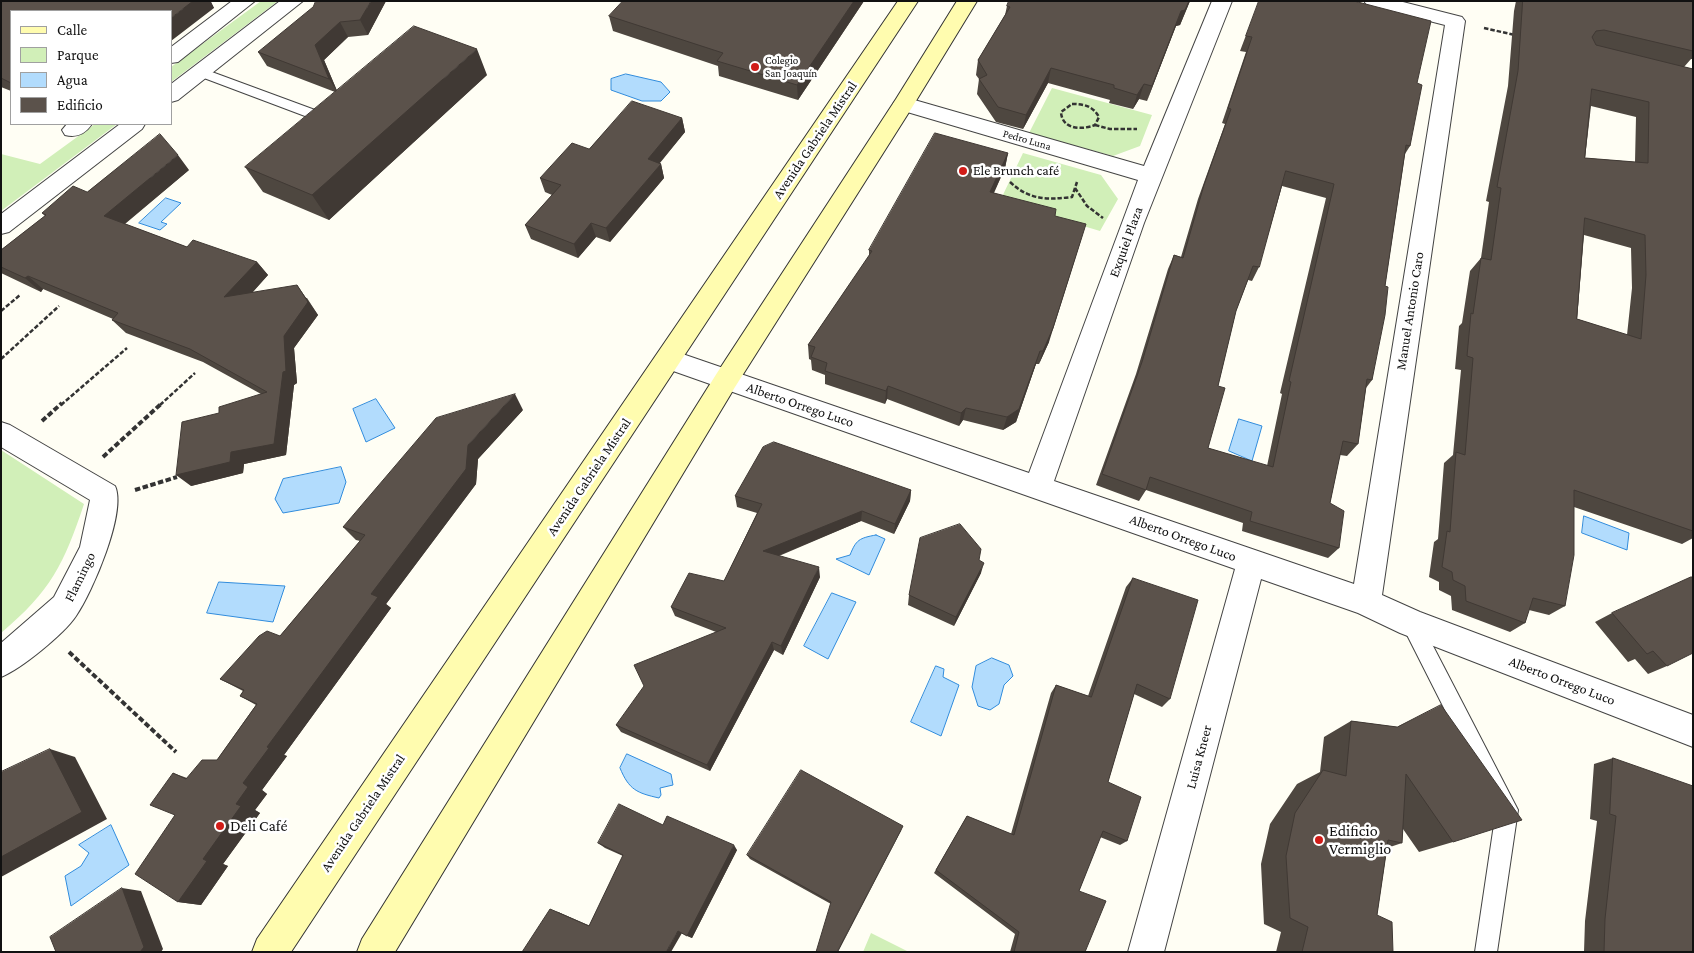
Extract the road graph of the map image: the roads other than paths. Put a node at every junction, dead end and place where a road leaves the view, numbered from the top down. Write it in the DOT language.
graph roads {
  1 [pos="245,1"];
  2 [pos="293,1"];
  3 [pos="908,1"];
  4 [pos="966,1"];
  5 [pos="1222,1"];
  6 [pos="1377,2"];
  7 [pos="172,56"];
  8 [pos="202,72"];
  9 [pos="172,94"];
  10 [pos="904,104"];
  11 [pos="310,113"];
  12 [pos="133,125"];
  13 [pos="1150,176"];
  14 [pos="1,226"];
  15 [pos="668,359"];
  16 [pos="726,380"];
  17 [pos="9,437"];
  18 [pos="1038,486"];
  19 [pos="1251,563"];
  20 [pos="1366,602"];
  21 [pos="1411,622"];
  22 [pos="1,662"];
  23 [pos="1693,732"];
  24 [pos="270,952"];
  25 [pos="374,952"];
  26 [pos="1146,952"];
  27 [pos="1486,952"];
  1 -- 7 [label="street"];
  2 -- 8 [label="street"];
  3 -- 15 [label="main road, Avenida Gabriela Mistral"];
  4 -- 10 [label="main road"];
  5 -- 13 [label="street, Exquiel Plaza"];
  6 -- 20 [label="street, Manuel Antonio Caro"];
  8 -- 9 [label="street"];
  8 -- 11 [label="lane"];
  10 -- 13 [label="street, Pedro Luna"];
  10 -- 16 [label="main road"];
  12 -- 14 [label="street"];
  13 -- 18 [label="street, Exquiel Plaza"];
  15 -- 16 [label="street, Alberto Orrego Luco"];
  15 -- 24 [label="main road, Avenida Gabriela Mistral"];
  16 -- 18 [label="street, Alberto Orrego Luco"];
  16 -- 25 [label="main road"];
  17 -- 22 [label="street, Flamingo"];
  18 -- 19 [label="street, Alberto Orrego Luco"];
  19 -- 20 [label="street, Alberto Orrego Luco"];
  19 -- 26 [label="street, Luisa Kneer"];
  20 -- 21 [label="street, Alberto Orrego Luco"];
  21 -- 23 [label="street, Alberto Orrego Luco"];
  21 -- 27 [label="lane"];
}
